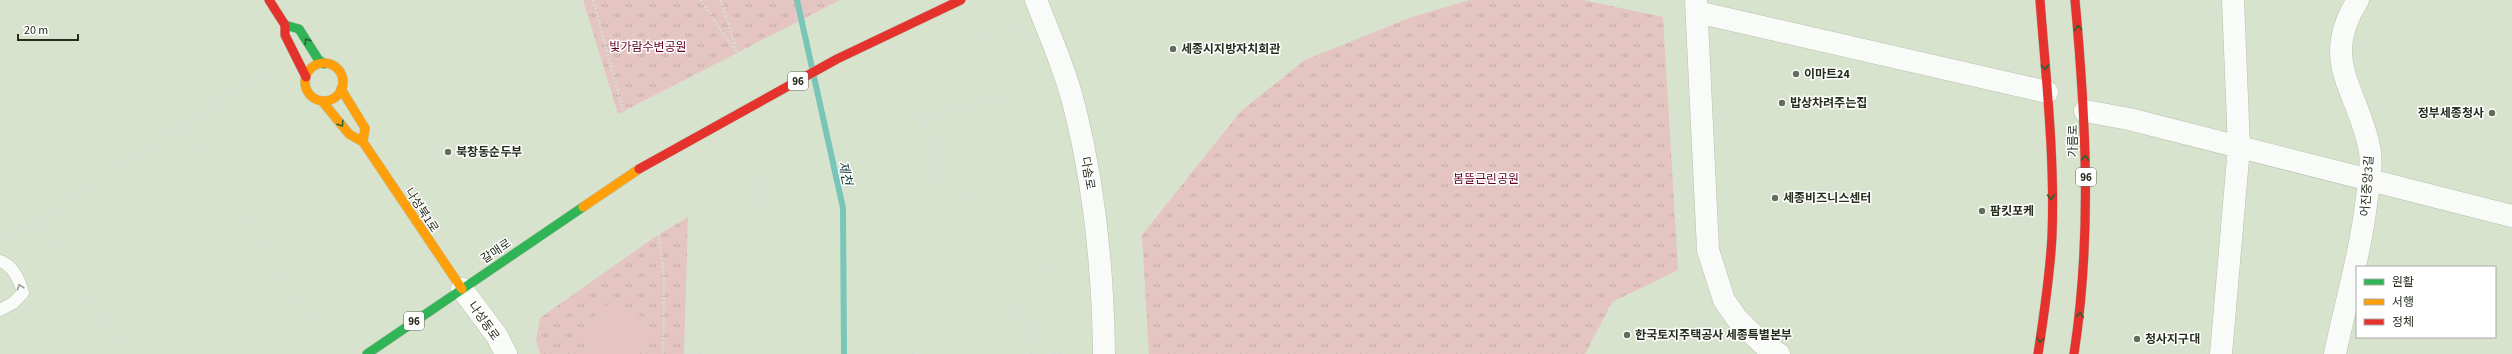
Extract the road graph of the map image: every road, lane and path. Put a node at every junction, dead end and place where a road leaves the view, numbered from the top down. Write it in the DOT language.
graph roads {
  1 [pos="269,0"];
  2 [pos="593,0"];
  3 [pos="700,0"];
  4 [pos="721,0"];
  5 [pos="893,0"];
  6 [pos="961,0"];
  7 [pos="1036,0"];
  8 [pos="2016,0"];
  9 [pos="2040,0"];
  10 [pos="2075,0"];
  11 [pos="2232,0"];
  12 [pos="2358,0"];
  13 [pos="1696,6"];
  14 [pos="897,14"];
  15 [pos="2019,22"];
  16 [pos="285,25"];
  17 [pos="1015,28"];
  18 [pos="1033,37"];
  19 [pos="981,39"];
  20 [pos="905,41"];
  21 [pos="2022,44"];
  22 [pos="738,55"];
  23 [pos="324,64"];
  24 [pos="274,66"];
  25 [pos="306,77"];
  26 [pos="2019,86"];
  27 [pos="341,89"];
  28 [pos="749,89"];
  29 [pos="2047,92"];
  30 [pos="322,101"];
  31 [pos="2085,111"];
  32 [pos="923,117"];
  33 [pos="180,127"];
  34 [pos="755,127"];
  35 [pos="628,129"];
  36 [pos="364,142"];
  37 [pos="2239,146"];
  38 [pos="933,159"];
  39 [pos="761,179"];
  40 [pos="2030,179"];
  41 [pos="2369,180"];
  42 [pos="656,214"];
  43 [pos="2512,216"];
  44 [pos="37,220"];
  45 [pos="0,244"];
  46 [pos="0,261"];
  47 [pos="462,289"];
  48 [pos="1086,308"];
  49 [pos="0,310"];
  50 [pos="2018,338"];
  51 [pos="326,341"];
  52 [pos="1030,342"];
  53 [pos="129,354"];
  54 [pos="367,354"];
  55 [pos="506,354"];
  56 [pos="663,354"];
  57 [pos="700,354"];
  58 [pos="769,354"];
  59 [pos="913,354"];
  60 [pos="960,354"];
  61 [pos="1031,354"];
  62 [pos="1054,354"];
  63 [pos="1059,354"];
  64 [pos="1104,354"];
  65 [pos="1779,354"];
  66 [pos="2038,354"];
  67 [pos="2074,354"];
  68 [pos="2221,354"];
  69 [pos="2335,354"];
  1 -- 16 [label="main road"];
  2 -- 35 [label="path"];
  3 -- 22 [label="path"];
  4 -- 22 [label="path"];
  5 -- 14 [label="path"];
  6 -- 47 [label="main road, 갈매로 / 96, bridge"];
  7 -- 64 [label="street, 다솜로"];
  8 -- 15 [label="path"];
  9 -- 29 [label="main road, 가름로, one-way"];
  31 -- 10 [label="main road, 가름로 / 96, one-way"];
  11 -- 37 [label="street"];
  12 -- 41 [label="street, 어진중앙3길"];
  13 -- 26 [label="street"];
  13 -- 65 [label="street"];
  23 -- 16 [label="main road, one-way"];
  16 -- 25 [label="main road"];
  17 -- 18 [label="path"];
  17 -- 19 [label="path"];
  17 -- 62 [label="path"];
  20 -- 32 [label="path"];
  21 -- 26 [label="path"];
  22 -- 28 [label="path"];
  23 -- 25 [label="main road"];
  23 -- 27 [label="main road"];
  24 -- 33 [label="path"];
  25 -- 30 [label="main road"];
  26 -- 29 [label="street"];
  27 -- 30 [label="main road"];
  27 -- 36 [label="main road, 나성북1로"];
  29 -- 66 [label="main road, 가름로, one-way"];
  30 -- 36 [label="main road, 나성북1로, one-way"];
  31 -- 37 [label="street"];
  67 -- 31 [label="main road, 가름로 / 96, one-way"];
  32 -- 38 [label="path"];
  32 -- 52 [label="path"];
  32 -- 52 [label="path"];
  33 -- 44 [label="path"];
  33 -- 51 [label="path"];
  34 -- 39 [label="path"];
  36 -- 47 [label="main road, 나성북1로"];
  37 -- 41 [label="street"];
  37 -- 68 [label="street"];
  38 -- 59 [label="path"];
  38 -- 60 [label="path"];
  39 -- 57 [label="path"];
  39 -- 58 [label="path"];
  40 -- 50 [label="path"];
  41 -- 43 [label="street"];
  41 -- 69 [label="street, 어진중앙3길"];
  42 -- 56 [label="path"];
  44 -- 45 [label="path"];
  44 -- 53 [label="path"];
  49 -- 46 [label="lane, one-way"];
  47 -- 54 [label="main road, 갈매로 / 96"];
  47 -- 55 [label="street, 나성동로"];
  48 -- 63 [label="path"];
  52 -- 61 [label="path"];
}
